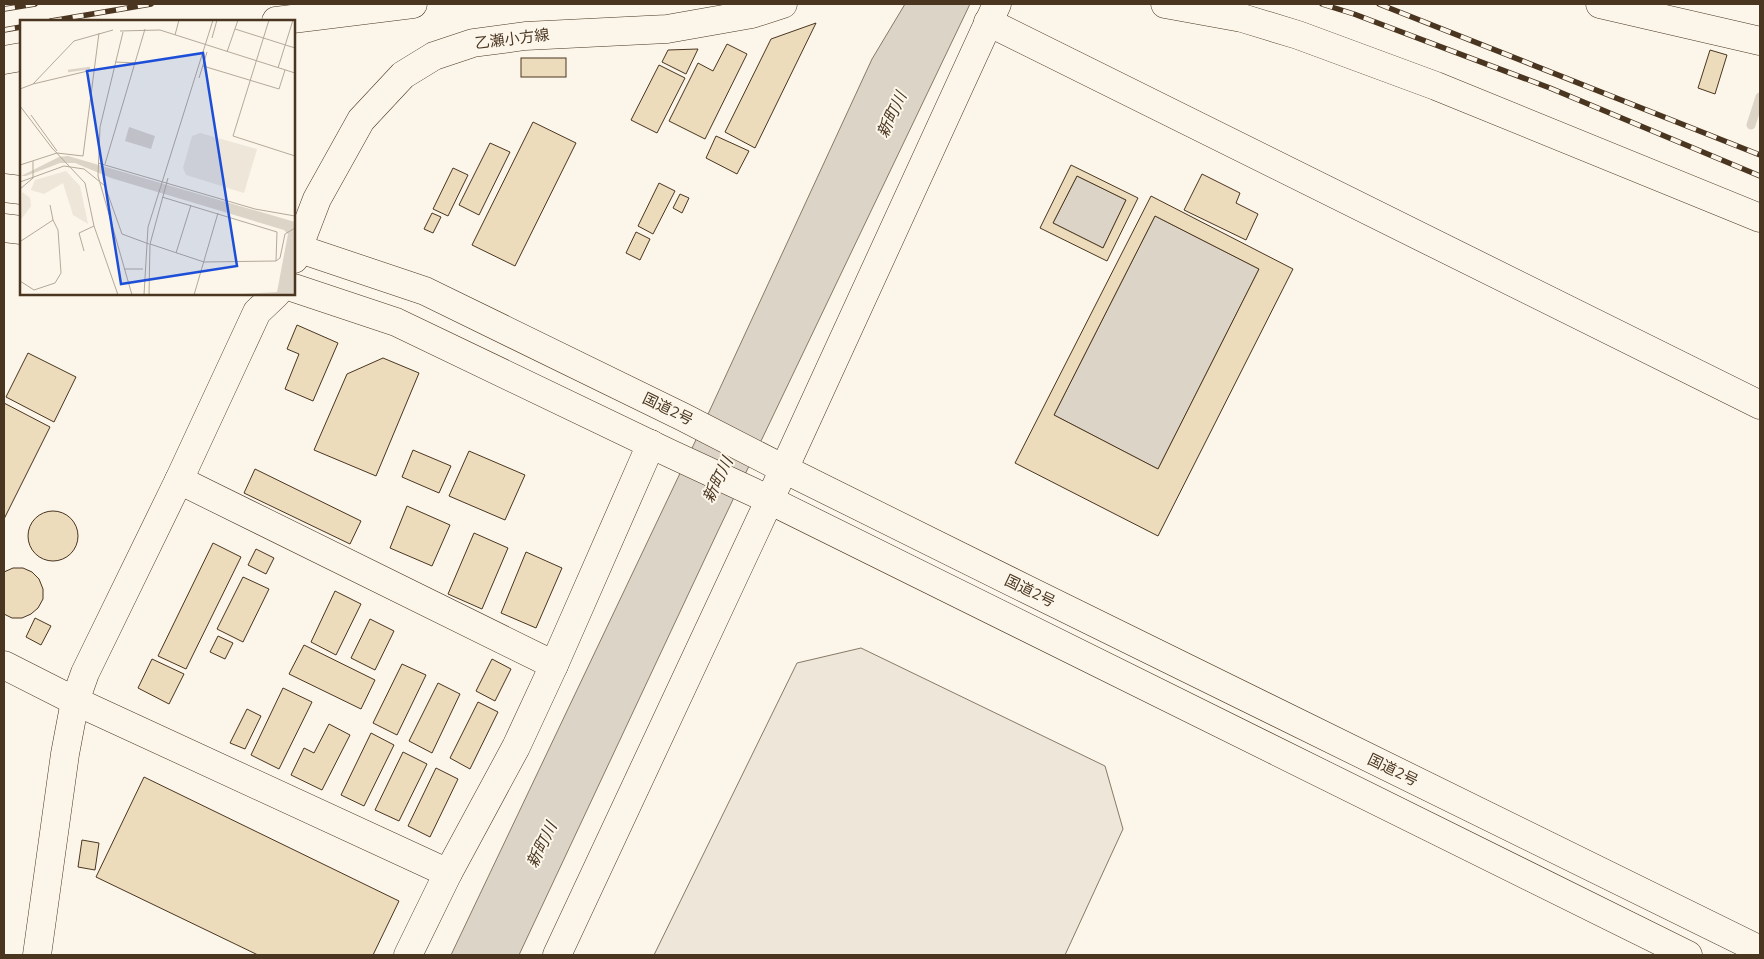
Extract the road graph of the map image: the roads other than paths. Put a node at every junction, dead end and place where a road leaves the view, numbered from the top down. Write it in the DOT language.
graph roads {
  1 [pos="413,4"];
  2 [pos="783,4"];
  3 [pos="1165,4"];
  4 [pos="1600,4"];
  5 [pos="993,13"];
  6 [pos="284,20"];
  7 [pos="1760,41"];
  8 [pos="20,57"];
  9 [pos="4,60"];
  10 [pos="4,188"];
  11 [pos="20,190"];
  12 [pos="1760,218"];
  13 [pos="4,228"];
  14 [pos="20,230"];
  15 [pos="295,252"];
  16 [pos="295,288"];
  17 [pos="275,295"];
  18 [pos="1760,405"];
  19 [pos="660,449"];
  20 [pos="776,464"];
  21 [pos="179,480"];
  22 [pos="762,496"];
  23 [pos="4,665"];
  24 [pos="554,665"];
  25 [pos="75,701"];
  26 [pos="448,874"];
  27 [pos="1657,949"];
  28 [pos="1760,950"];
  29 [pos="37,955"];
  30 [pos="408,955"];
  31 [pos="557,955"];
  32 [pos="1688,955"];
  1 -- 6 [label="main road"];
  2 -- 15 [label="main road, 乙瀬小方線"];
  3 -- 12 [label="main road"];
  4 -- 7 [label="main road"];
  5 -- 18 [label="main road"];
  5 -- 20 [label="main road"];
  8 -- 9 [label="main road"];
  10 -- 11 [label="main road"];
  13 -- 14 [label="main road"];
  15 -- 20 [label="main road, 国道2号"];
  16 -- 19 [label="main road"];
  17 -- 21 [label="main road"];
  19 -- 22 [label="main road"];
  19 -- 24 [label="main road"];
  20 -- 22 [label="main road"];
  20 -- 28 [label="main road, 国道2号"];
  21 -- 24 [label="main road"];
  21 -- 25 [label="main road"];
  22 -- 27 [label="main road"];
  22 -- 31 [label="main road"];
  23 -- 25 [label="main road"];
  24 -- 26 [label="main road"];
  25 -- 26 [label="main road"];
  25 -- 29 [label="main road"];
  26 -- 30 [label="main road"];
  27 -- 32 [label="main road"];
}
